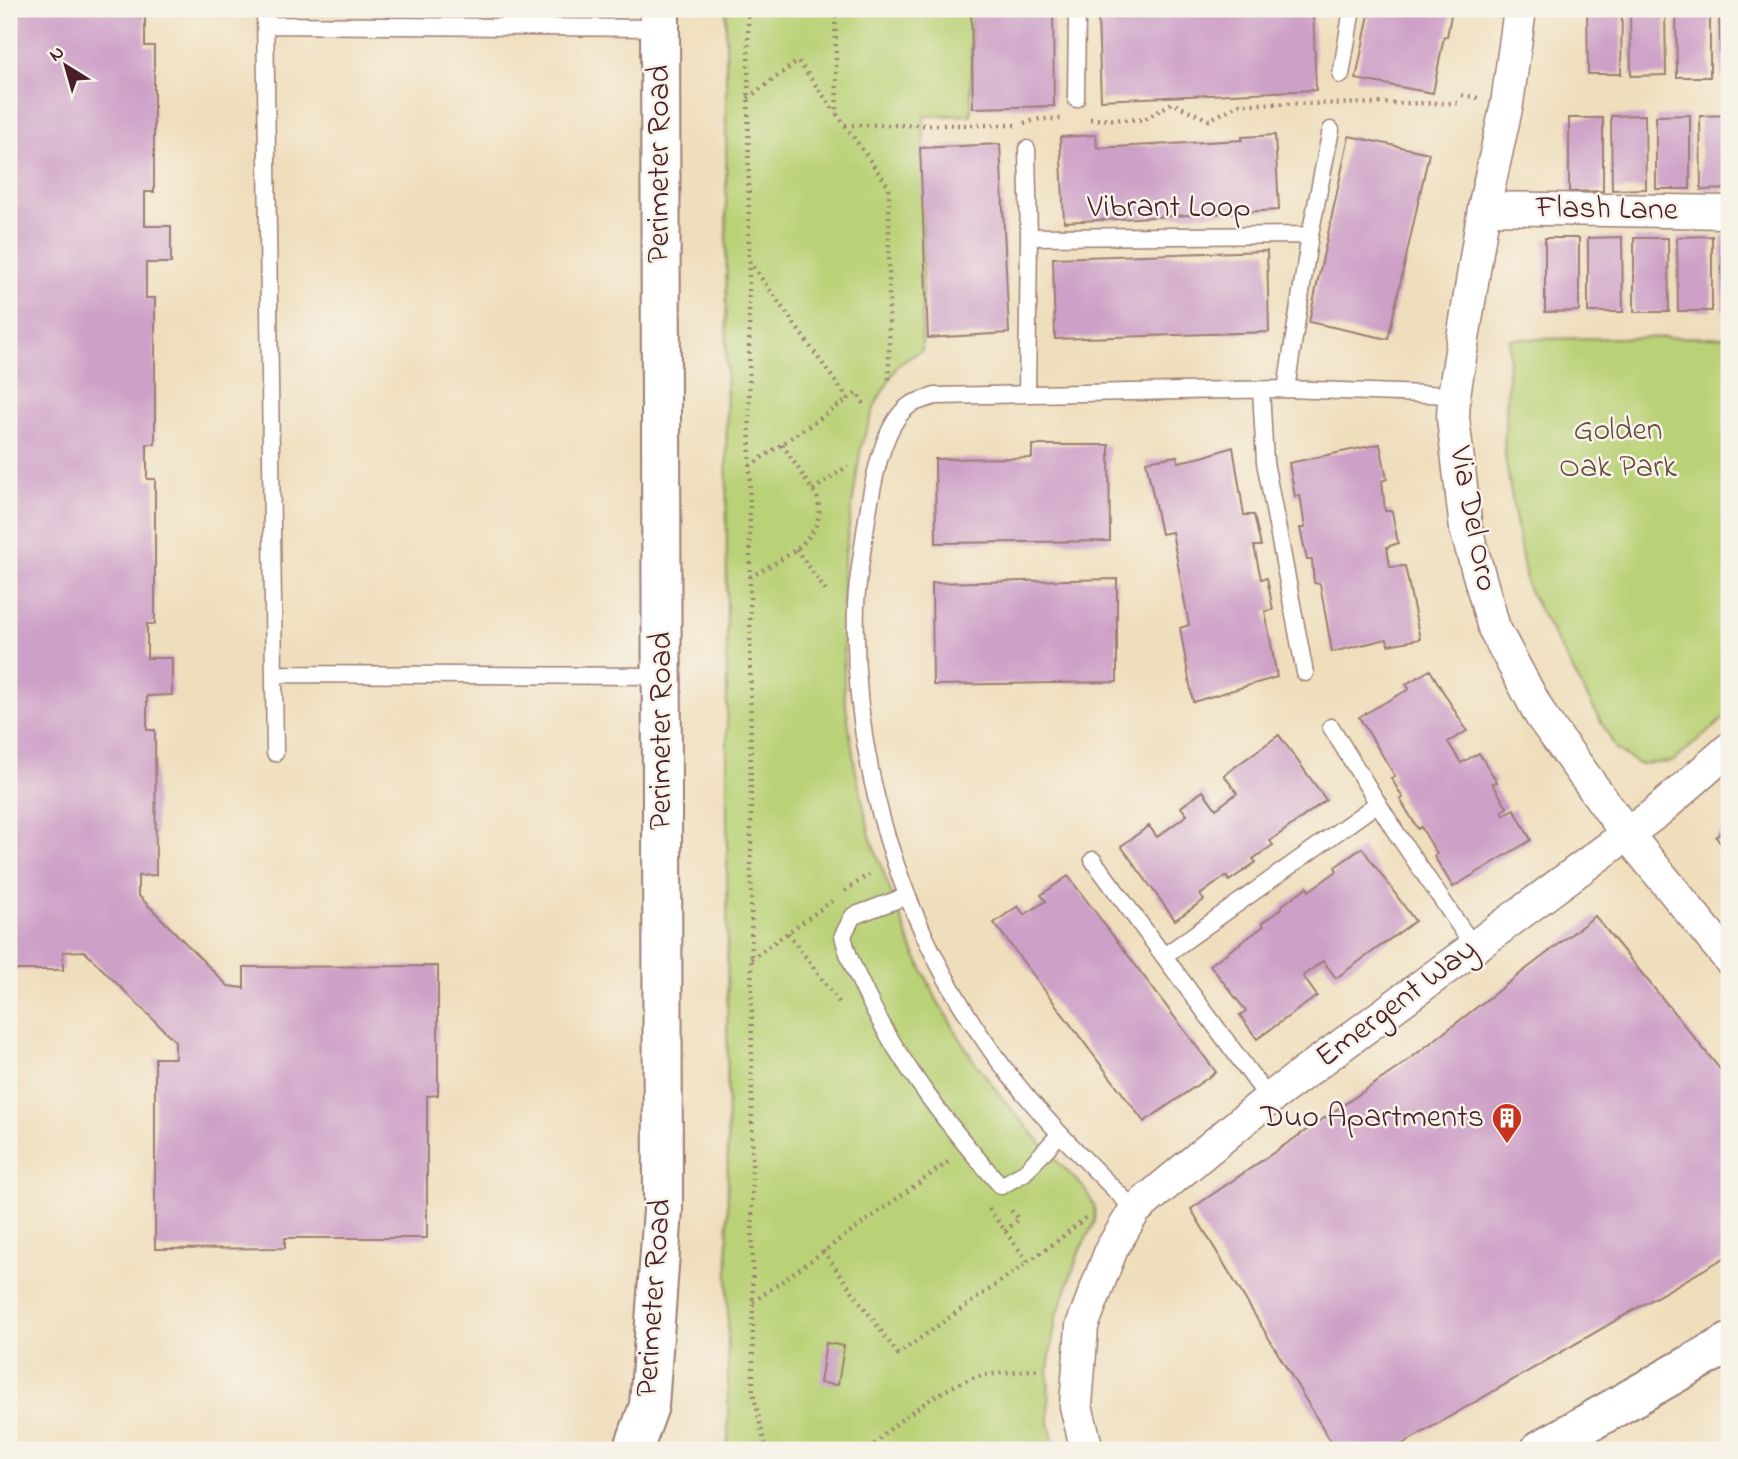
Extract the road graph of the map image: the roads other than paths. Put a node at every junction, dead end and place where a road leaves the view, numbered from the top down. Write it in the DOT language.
graph roads {
  1 [pos="1077,9"];
  2 [pos="1352,9"];
  3 [pos="1520,9"];
  4 [pos="265,17"];
  5 [pos="660,18"];
  6 [pos="1341,75"];
  7 [pos="1076,99"];
  8 [pos="1331,130"];
  9 [pos="1027,149"];
  10 [pos="1484,208"];
  11 [pos="1729,212"];
  12 [pos="1310,235"];
  13 [pos="1029,237"];
  14 [pos="1286,389"];
  15 [pos="1261,390"];
  16 [pos="1027,394"];
  17 [pos="1454,394"];
  18 [pos="1305,673"];
  19 [pos="274,674"];
  20 [pos="662,676"];
  21 [pos="1331,727"];
  22 [pos="1729,749"];
  23 [pos="275,753"];
  24 [pos="1378,803"];
  25 [pos="1627,834"];
  26 [pos="1093,860"];
  27 [pos="907,896"];
  28 [pos="1474,947"];
  29 [pos="1164,956"];
  30 [pos="1729,959"];
  31 [pos="1269,1099"];
  32 [pos="1059,1135"];
  33 [pos="1135,1210"];
  34 [pos="1729,1343"];
  35 [pos="633,1450"];
  36 [pos="1087,1450"];
  37 [pos="1540,1450"];
  1 -- 7 [label="lane"];
  2 -- 6 [label="lane"];
  3 -- 10 [label="street, Via Del Oro"];
  4 -- 5 [label="lane"];
  4 -- 19 [label="lane"];
  5 -- 20 [label="street, Perimeter Road"];
  8 -- 12 [label="lane"];
  9 -- 13 [label="lane"];
  10 -- 11 [label="street, Flash Lane"];
  10 -- 17 [label="street, Via Del Oro"];
  12 -- 13 [label="lane, Vibrant Loop"];
  12 -- 14 [label="lane"];
  13 -- 16 [label="lane"];
  14 -- 15 [label="lane"];
  14 -- 17 [label="lane"];
  15 -- 16 [label="lane"];
  15 -- 18 [label="lane"];
  16 -- 27 [label="lane"];
  17 -- 25 [label="street, Via Del Oro"];
  19 -- 20 [label="lane"];
  19 -- 23 [label="lane"];
  20 -- 35 [label="street, Perimeter Road"];
  21 -- 24 [label="lane"];
  22 -- 25 [label="street, Emergent Way"];
  24 -- 28 [label="lane"];
  24 -- 29 [label="lane"];
  25 -- 28 [label="street, Emergent Way"];
  25 -- 30 [label="street, Via Del Oro"];
  26 -- 29 [label="lane"];
  27 -- 32 [label="lane"];
  27 -- 32 [label="lane"];
  28 -- 31 [label="street, Emergent Way"];
  29 -- 31 [label="lane"];
  31 -- 33 [label="street, Emergent Way"];
  32 -- 33 [label="lane"];
  33 -- 36 [label="street, Emergent Way"];
  34 -- 37 [label="street"];
}
